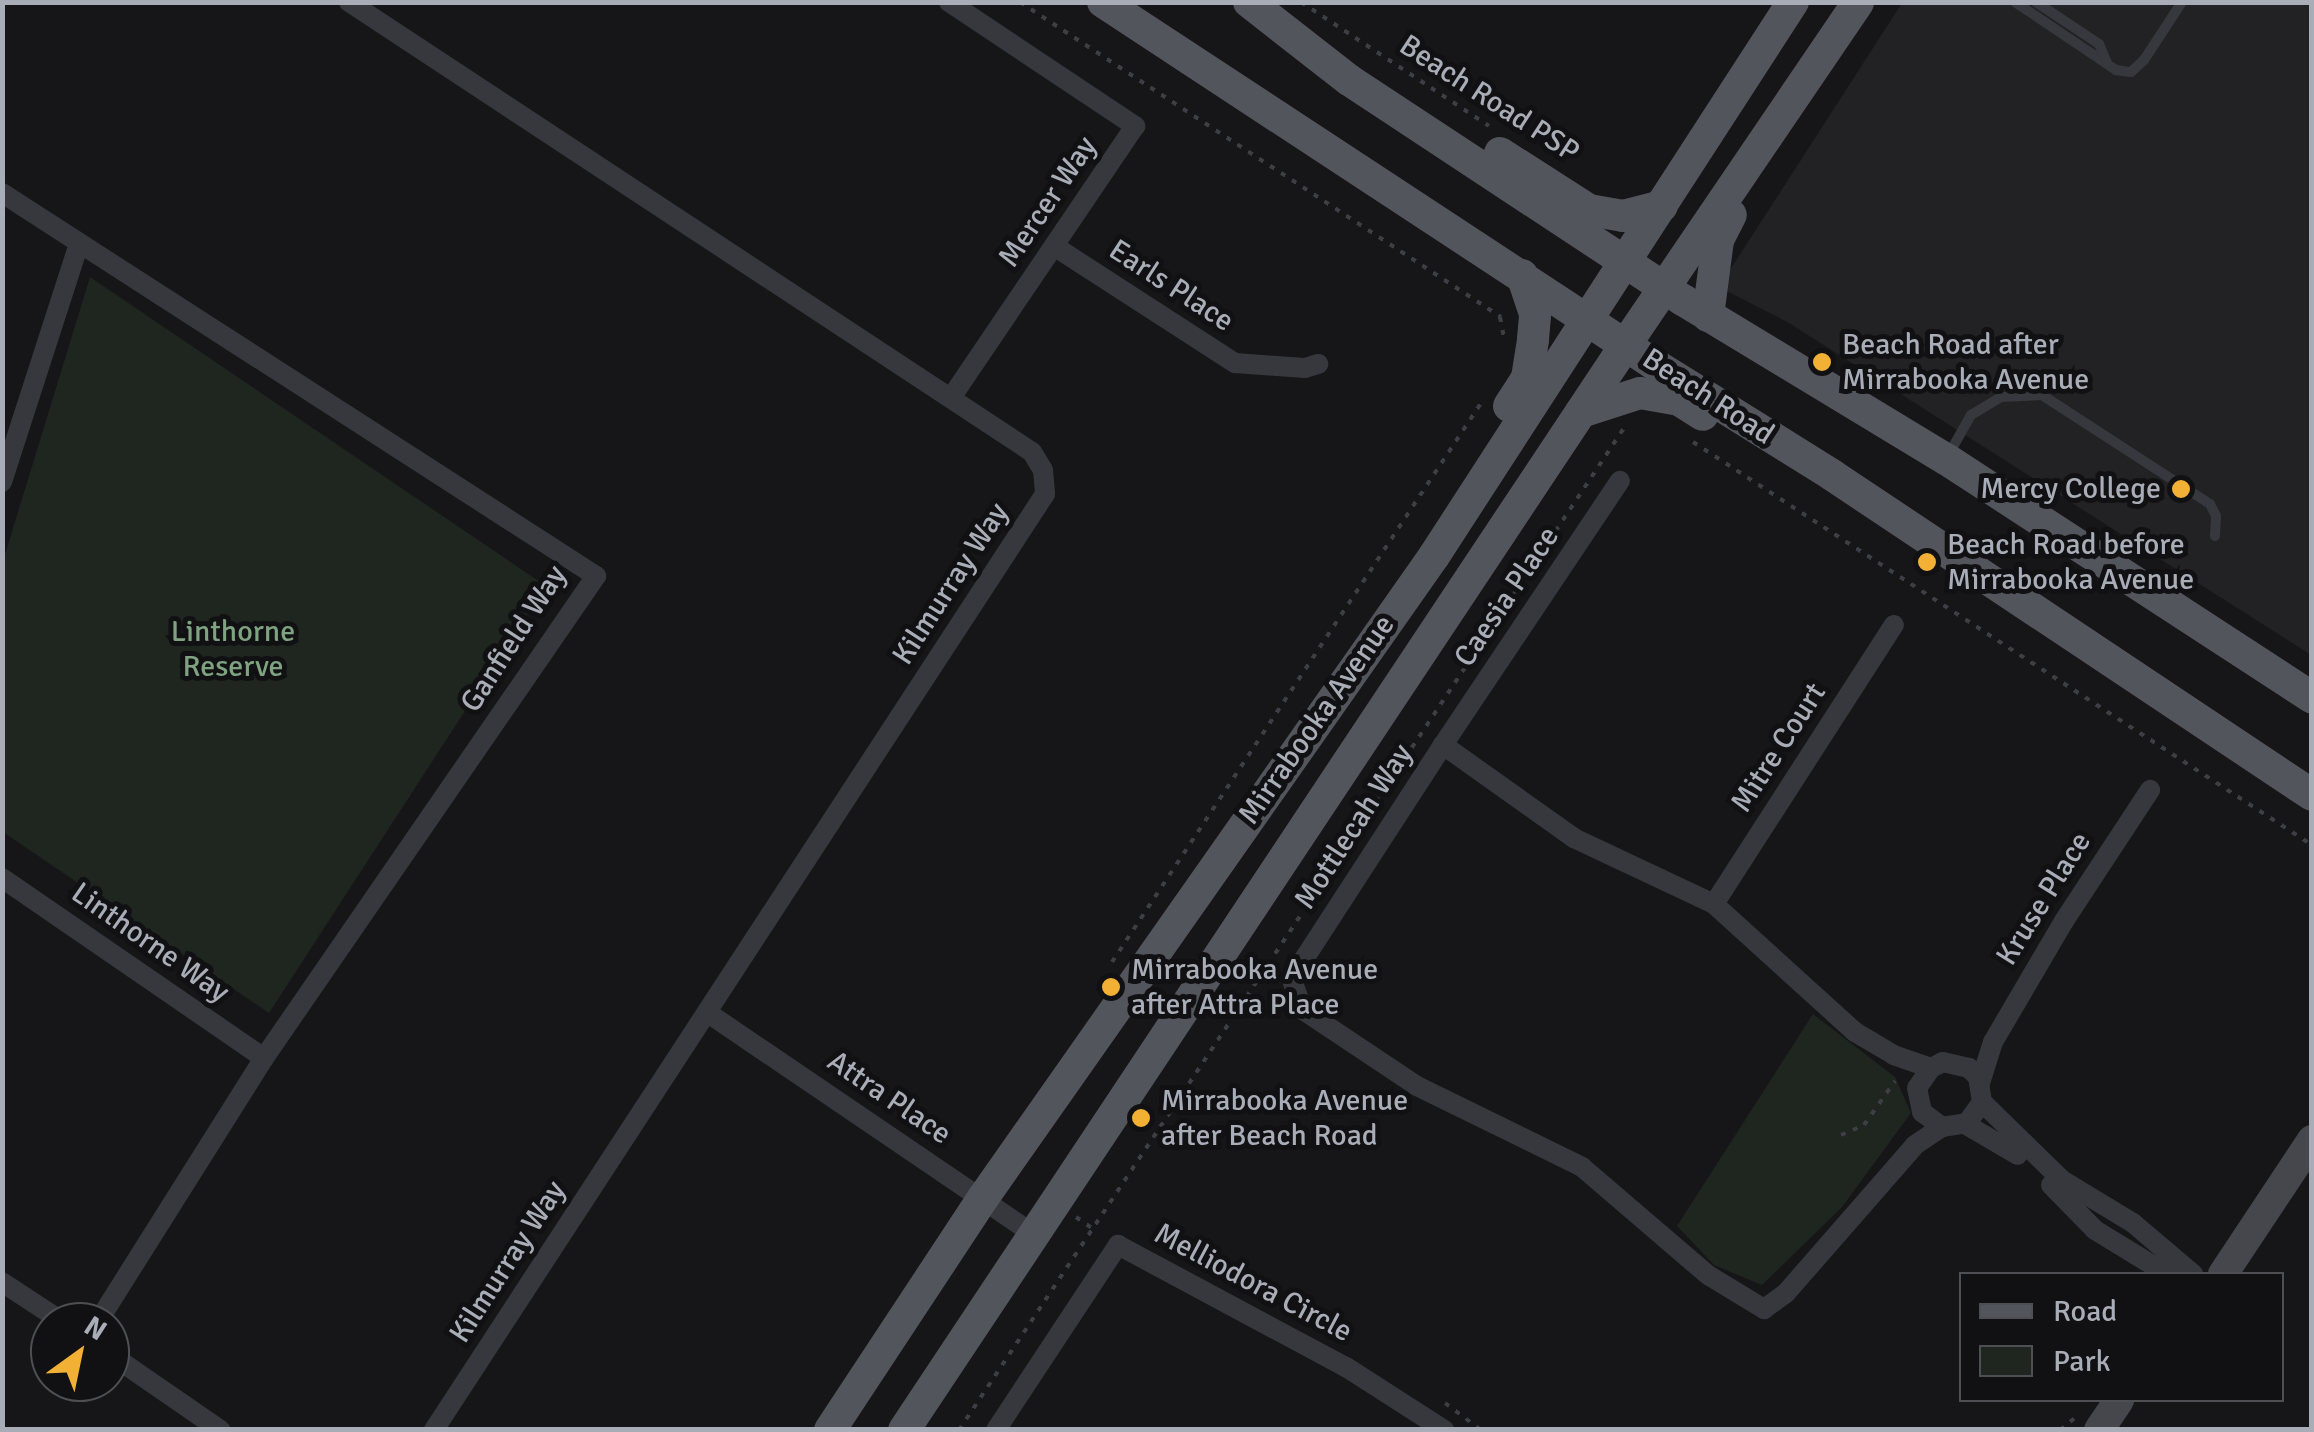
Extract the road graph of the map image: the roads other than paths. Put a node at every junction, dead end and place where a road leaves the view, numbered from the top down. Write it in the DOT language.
graph roads {
  1 [pos="349,2"];
  2 [pos="948,2"];
  3 [pos="1103,2"];
  4 [pos="1249,2"];
  5 [pos="1793,2"];
  6 [pos="1859,2"];
  7 [pos="2015,2"];
  8 [pos="2036,2"];
  9 [pos="2182,2"];
  10 [pos="2107,64"];
  11 [pos="1392,106"];
  12 [pos="2,193"];
  13 [pos="1662,206"];
  14 [pos="79,243"];
  15 [pos="1054,246"];
  16 [pos="1626,262"];
  17 [pos="1522,276"];
  18 [pos="1665,288"];
  19 [pos="1708,316"];
  20 [pos="1589,320"];
  21 [pos="1626,344"];
  22 [pos="1318,364"];
  23 [pos="952,398"];
  24 [pos="1581,412"];
  25 [pos="1946,460"];
  26 [pos="1832,474"];
  27 [pos="1620,480"];
  28 [pos="2,482"];
  29 [pos="2214,536"];
  30 [pos="1434,556"];
  31 [pos="1894,625"];
  32 [pos="2298,689"];
  33 [pos="2312,714"];
  34 [pos="1443,745"];
  35 [pos="2150,790"];
  36 [pos="2312,796"];
  37 [pos="2,878"];
  38 [pos="1714,904"];
  39 [pos="708,1012"];
  40 [pos="1993,1042"];
  41 [pos="264,1058"];
  42 [pos="1899,1062"];
  43 [pos="1956,1062"];
  44 [pos="1931,1068"];
  45 [pos="1918,1088"];
  46 [pos="1981,1092"];
  47 [pos="1922,1112"];
  48 [pos="1965,1124"];
  49 [pos="1942,1127"];
  50 [pos="2312,1140"];
  51 [pos="1914,1146"];
  52 [pos="983,1198"];
  53 [pos="1035,1235"];
  54 [pos="2163,1272"];
  55 [pos="2191,1272"];
  56 [pos="2224,1272"];
  57 [pos="2,1282"];
  58 [pos="32,1302"];
  59 [pos="111,1302"];
  60 [pos="130,1368"];
  61 [pos="220,1430"];
  62 [pos="434,1430"];
  63 [pos="830,1430"];
  64 [pos="904,1430"];
  65 [pos="996,1430"];
  66 [pos="1444,1430"];
  1 -- 23 [label="street, Kilmurray Way"];
  2 -- 15 [label="street, Mercer Way"];
  3 -- 17 [label="main road, Beach Road"];
  4 -- 11 [label="main road"];
  5 -- 13 [label="main road, Mirrabooka Avenue"];
  6 -- 18 [label="main road, Mirrabooka Avenue"];
  6 -- 19 [label="main road"];
  7 -- 10 [label="lane"];
  8 -- 10 [label="lane"];
  9 -- 10 [label="lane"];
  11 -- 13 [label="main road"];
  11 -- 16 [label="main road"];
  12 -- 14 [label="street, Ganfield Way"];
  13 -- 16 [label="main road, Mirrabooka Avenue"];
  14 -- 28 [label="street"];
  14 -- 41 [label="street, Ganfield Way"];
  15 -- 22 [label="street, Earls Place"];
  15 -- 23 [label="street, Mercer Way"];
  16 -- 18 [label="main road"];
  16 -- 20 [label="main road, Mirrabooka Avenue"];
  17 -- 20 [label="main road, Beach Road"];
  17 -- 30 [label="main road"];
  18 -- 19 [label="main road"];
  18 -- 21 [label="main road, Mirrabooka Avenue"];
  19 -- 25 [label="main road"];
  20 -- 21 [label="main road, Beach Road"];
  20 -- 30 [label="main road, Mirrabooka Avenue"];
  21 -- 24 [label="main road, Mirrabooka Avenue"];
  21 -- 26 [label="main road, Beach Road"];
  23 -- 39 [label="street, Kilmurray Way"];
  24 -- 26 [label="main road"];
  24 -- 53 [label="main road, Mirrabooka Avenue"];
  25 -- 29 [label="lane"];
  25 -- 32 [label="main road"];
  26 -- 36 [label="main road, Beach Road"];
  27 -- 34 [label="street, Caesia Place"];
  30 -- 52 [label="main road, Mirrabooka Avenue"];
  31 -- 38 [label="street, Mitre Court"];
  32 -- 33 [label="street"];
  34 -- 38 [label="street, Mottlecah Way"];
  34 -- 51 [label="street, Mottlecah Way"];
  35 -- 40 [label="street, Kruse Place"];
  37 -- 41 [label="street, Linthorne Way"];
  38 -- 42 [label="street, Mottlecah Way"];
  39 -- 52 [label="street, Attra Place"];
  39 -- 62 [label="street, Kilmurray Way"];
  40 -- 43 [label="street"];
  40 -- 46 [label="street, Kruse Place"];
  41 -- 59 [label="street, Ganfield Way"];
  42 -- 44 [label="street, Mottlecah Way"];
  42 -- 45 [label="street, Mottlecah Way"];
  43 -- 44 [label="street"];
  43 -- 46 [label="street"];
  44 -- 45 [label="street"];
  45 -- 47 [label="street, Mottlecah Way"];
  46 -- 48 [label="street"];
  46 -- 55 [label="street"];
  47 -- 49 [label="street"];
  47 -- 51 [label="street, Mottlecah Way"];
  48 -- 49 [label="street, Mottlecah Way"];
  48 -- 54 [label="street"];
  49 -- 51 [label="street, Mottlecah Way"];
  50 -- 56 [label="street"];
  52 -- 53 [label="street, Attra Place"];
  52 -- 63 [label="main road, Mirrabooka Avenue"];
  53 -- 64 [label="main road, Mirrabooka Avenue"];
  57 -- 58 [label="street"];
  60 -- 61 [label="street"];
  65 -- 66 [label="street, Melliodora Circle"];
}
